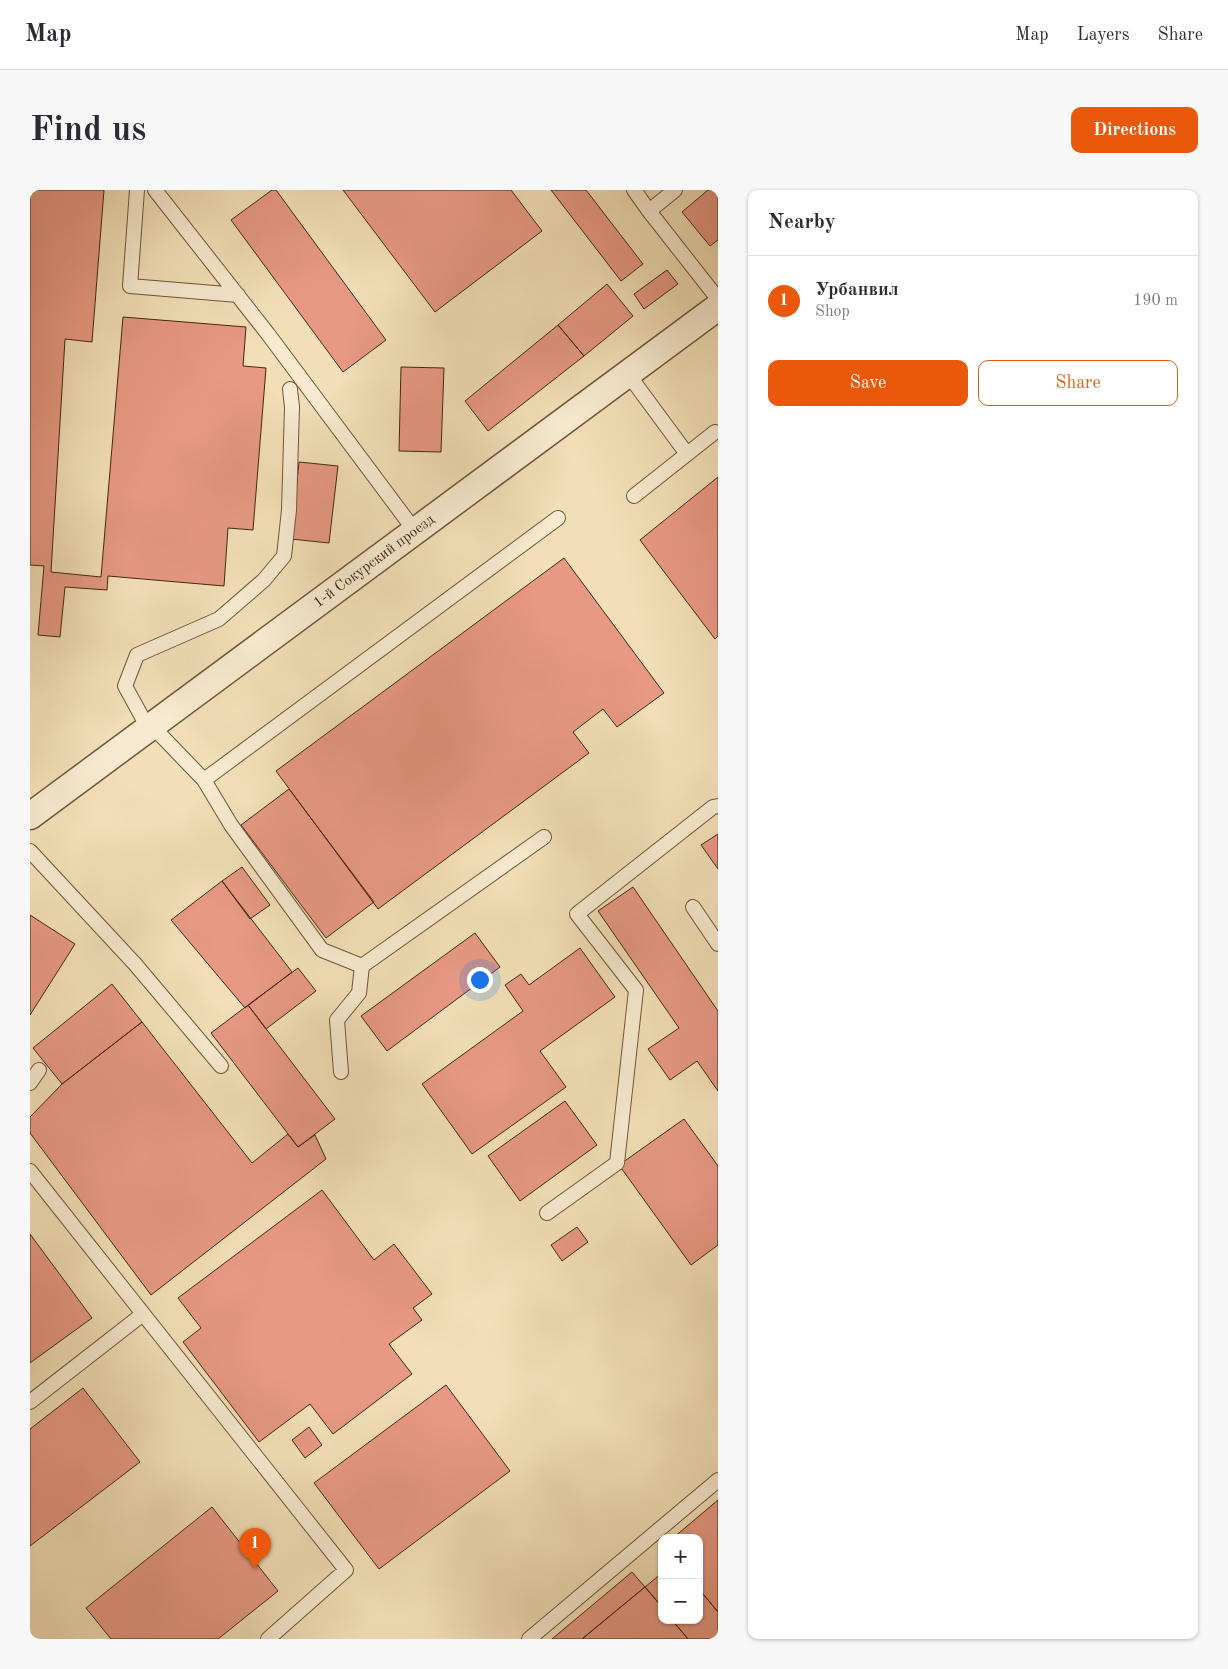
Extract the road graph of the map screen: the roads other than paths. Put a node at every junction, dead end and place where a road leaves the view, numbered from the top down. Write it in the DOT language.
graph roads {
  1 [pos="136,190"];
  2 [pos="155,190"];
  3 [pos="634,190"];
  4 [pos="675,190"];
  5 [pos="649,211"];
  6 [pos="238,295"];
  7 [pos="718,300"];
  8 [pos="718,307"];
  9 [pos="628,374"];
  10 [pos="290,389"];
  11 [pos="715,432"];
  12 [pos="687,454"];
  13 [pos="634,496"];
  14 [pos="558,518"];
  15 [pos="416,531"];
  16 [pos="150,727"];
  17 [pos="204,780"];
  18 [pos="718,806"];
  19 [pos="30,816"];
  20 [pos="544,837"];
  21 [pos="30,851"];
  22 [pos="694,907"];
  23 [pos="718,944"];
  24 [pos="362,966"];
  25 [pos="221,1066"];
  26 [pos="39,1070"];
  27 [pos="341,1072"];
  28 [pos="30,1083"];
  29 [pos="30,1171"];
  30 [pos="547,1213"];
  31 [pos="143,1314"];
  32 [pos="30,1402"];
  33 [pos="718,1480"];
  34 [pos="268,1639"];
  35 [pos="529,1639"];
  1 -- 6 [label="lane"];
  2 -- 6 [label="lane"];
  3 -- 5 [label="lane"];
  4 -- 5 [label="lane"];
  5 -- 7 [label="lane"];
  6 -- 15 [label="lane"];
  8 -- 9 [label="street, 1-й Сокурский проезд"];
  9 -- 12 [label="lane"];
  9 -- 15 [label="street, 1-й Сокурский проезд"];
  10 -- 16 [label="lane"];
  11 -- 12 [label="lane"];
  12 -- 13 [label="lane"];
  14 -- 17 [label="lane"];
  15 -- 16 [label="street, 1-й Сокурский проезд"];
  16 -- 17 [label="lane"];
  16 -- 19 [label="street, 1-й Сокурский проезд"];
  17 -- 24 [label="lane"];
  18 -- 30 [label="lane"];
  20 -- 24 [label="lane"];
  21 -- 25 [label="lane"];
  22 -- 23 [label="lane"];
  24 -- 27 [label="lane"];
  26 -- 28 [label="lane"];
  29 -- 31 [label="lane"];
  31 -- 32 [label="lane"];
  31 -- 34 [label="lane"];
  33 -- 35 [label="lane"];
}
